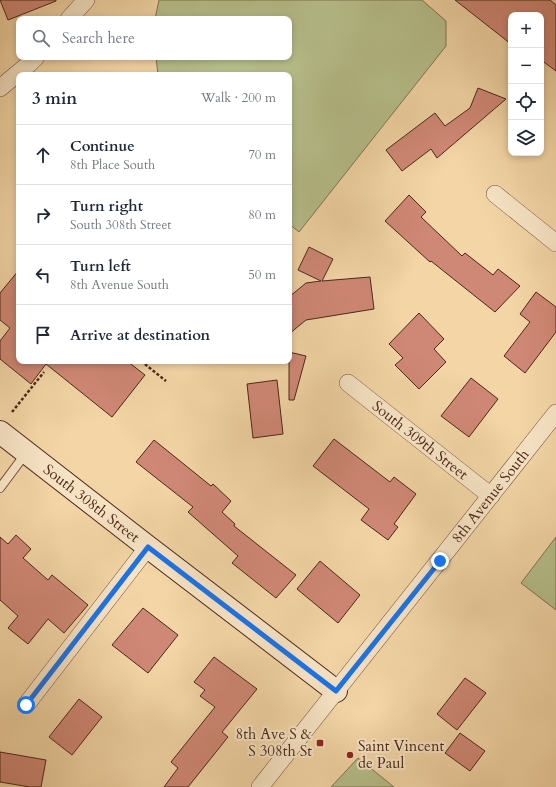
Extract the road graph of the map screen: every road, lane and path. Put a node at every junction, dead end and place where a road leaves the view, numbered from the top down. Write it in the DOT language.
graph roads {
  1 [pos="86,0"];
  2 [pos="73,16"];
  3 [pos="33,60"];
  4 [pos="19,72"];
  5 [pos="16,75"];
  6 [pos="0,88"];
  7 [pos="495,194"];
  8 [pos="556,243"];
  9 [pos="145,364"];
  10 [pos="44,372"];
  11 [pos="166,381"];
  12 [pos="348,383"];
  13 [pos="12,412"];
  14 [pos="556,413"];
  15 [pos="0,432"];
  16 [pos="27,452"];
  17 [pos="0,488"];
  18 [pos="491,496"];
  19 [pos="148,547"];
  20 [pos="336,691"];
  21 [pos="26,705"];
  22 [pos="260,787"];
  1 -- 2 [label="street"];
  3 -- 4 [label="street"];
  5 -- 6 [label="street"];
  7 -- 8 [label="street"];
  9 -- 11 [label="path"];
  10 -- 13 [label="path"];
  12 -- 18 [label="street, South 309th Street"];
  14 -- 18 [label="street, 8th Avenue South"];
  15 -- 16 [label="street, South 308th Street"];
  16 -- 17 [label="lane"];
  16 -- 19 [label="street, South 308th Street"];
  18 -- 20 [label="street, 8th Avenue South"];
  19 -- 20 [label="street, South 308th Street"];
  19 -- 21 [label="street"];
  20 -- 22 [label="street, 8th Avenue South"];
}
